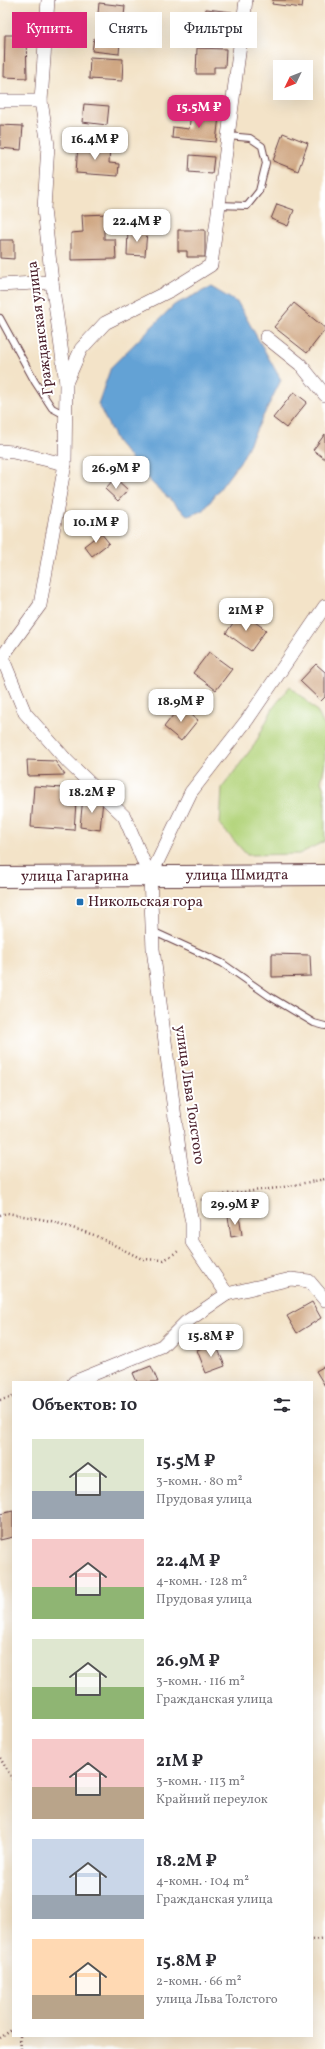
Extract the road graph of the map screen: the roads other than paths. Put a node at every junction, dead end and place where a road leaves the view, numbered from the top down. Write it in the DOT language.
graph roads {
  1 [pos="48,0"];
  2 [pos="246,0"];
  3 [pos="0,101"];
  4 [pos="41,101"];
  5 [pos="228,136"];
  6 [pos="219,205"];
  7 [pos="52,282"];
  8 [pos="0,285"];
  9 [pos="0,318"];
  10 [pos="266,337"];
  11 [pos="66,383"];
  12 [pos="325,395"];
  13 [pos="65,415"];
  14 [pos="0,451"];
  15 [pos="65,464"];
  16 [pos="325,606"];
  17 [pos="1,657"];
  18 [pos="325,875"];
  19 [pos="0,877"];
  20 [pos="150,877"];
  21 [pos="152,931"];
  22 [pos="325,1026"];
  23 [pos="227,1294"];
  24 [pos="325,1300"];
  25 [pos="76,1381"];
  1 -- 4 [label="street, Гражданская улица"];
  2 -- 5 [label="street"];
  3 -- 4 [label="street"];
  4 -- 7 [label="street, Гражданская улица"];
  5 -- 6 [label="street"];
  5 -- 6 [label="lane"];
  6 -- 11 [label="street"];
  7 -- 8 [label="street"];
  7 -- 11 [label="street, Гражданская улица"];
  9 -- 13 [label="lane"];
  10 -- 12 [label="street"];
  11 -- 13 [label="street, Гражданская улица"];
  13 -- 15 [label="street, Гражданская улица"];
  14 -- 15 [label="street"];
  15 -- 17 [label="street, Гражданская улица"];
  16 -- 20 [label="street"];
  17 -- 20 [label="street, Гражданская улица"];
  18 -- 20 [label="main road, улица Шмидта"];
  19 -- 20 [label="main road, улица Гагарина"];
  20 -- 21 [label="street, улица Льва Толстого"];
  21 -- 22 [label="lane"];
  21 -- 23 [label="street, улица Льва Толстого"];
  23 -- 24 [label="street"];
  23 -- 25 [label="street"];
}
